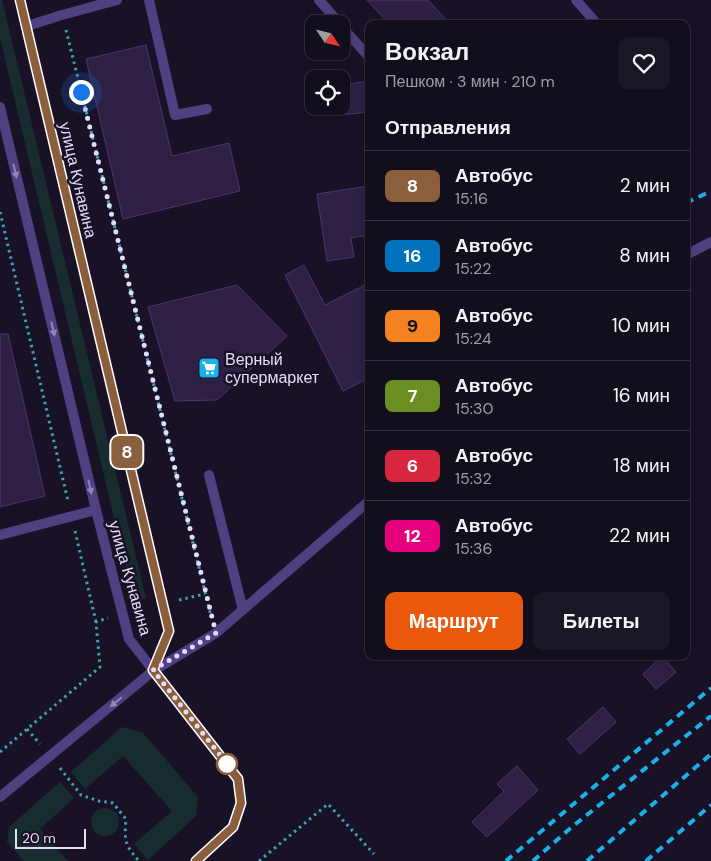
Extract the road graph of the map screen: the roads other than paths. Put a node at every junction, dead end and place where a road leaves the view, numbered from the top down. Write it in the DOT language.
graph roads {
  1 [pos="20,0"];
  2 [pos="117,0"];
  3 [pos="149,0"];
  4 [pos="319,0"];
  5 [pos="576,0"];
  6 [pos="332,15"];
  7 [pos="594,20"];
  8 [pos="26,26"];
  9 [pos="350,36"];
  10 [pos="365,53"];
  11 [pos="0,107"];
  12 [pos="207,109"];
  13 [pos="711,242"];
  14 [pos="690,253"];
  15 [pos="209,474"];
  16 [pos="365,504"];
  17 [pos="96,510"];
  18 [pos="0,535"];
  19 [pos="243,610"];
  20 [pos="153,670"];
  21 [pos="0,797"];
  22 [pos="196,861"];
  1 -- 8 [label="street, улица Кунавина"];
  2 -- 8 [label="street"];
  3 -- 12 [label="street"];
  4 -- 6 [label="street"];
  5 -- 7 [label="street"];
  8 -- 20 [label="street, улица Кунавина"];
  9 -- 10 [label="street"];
  11 -- 17 [label="street, улица Кунавина, one-way"];
  13 -- 14 [label="street"];
  15 -- 19 [label="street"];
  16 -- 19 [label="street"];
  17 -- 18 [label="street"];
  17 -- 20 [label="street, улица Кунавина"];
  19 -- 20 [label="street"];
  20 -- 21 [label="street, one-way"];
  20 -- 22 [label="street"];
}
